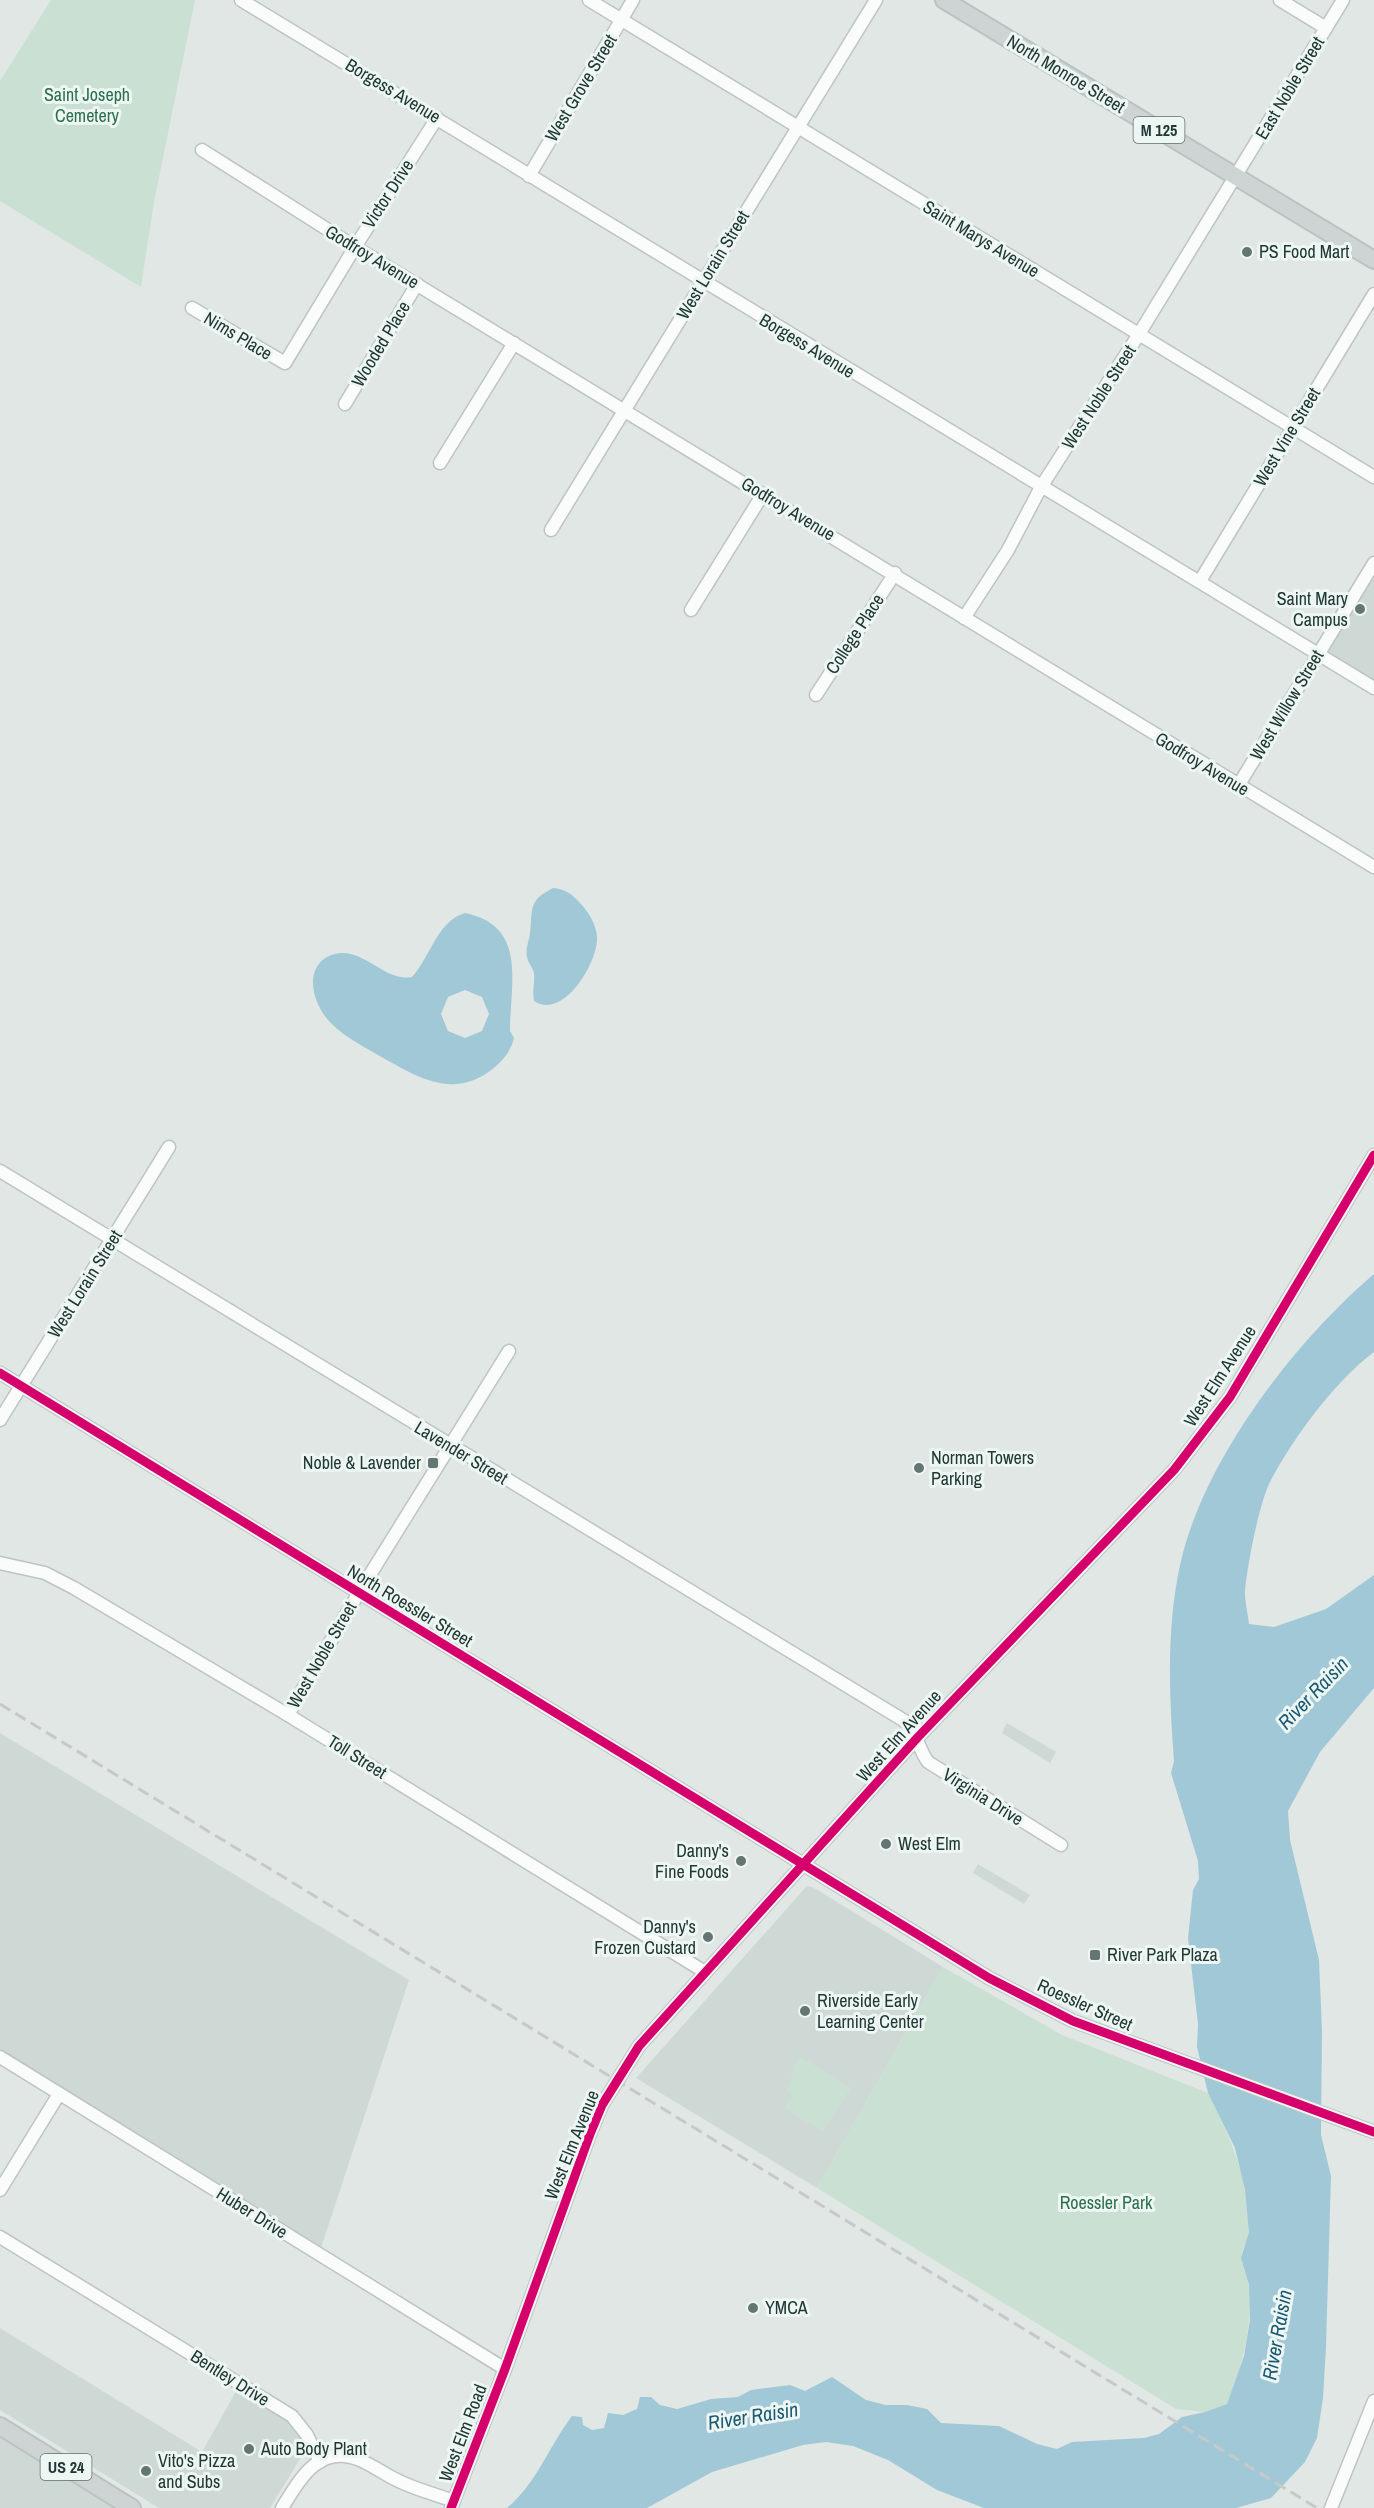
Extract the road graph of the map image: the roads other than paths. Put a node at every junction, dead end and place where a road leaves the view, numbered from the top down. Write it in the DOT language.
graph roads {
  1 [pos="241,0"];
  2 [pos="589,0"];
  3 [pos="633,0"];
  4 [pos="876,0"];
  5 [pos="944,0"];
  6 [pos="1280,0"];
  7 [pos="1343,0"];
  8 [pos="621,20"];
  9 [pos="1326,28"];
  10 [pos="438,117"];
  11 [pos="796,128"];
  12 [pos="202,150"];
  13 [pos="529,176"];
  14 [pos="1236,176"];
  15 [pos="355,247"];
  16 [pos="1374,260"];
  17 [pos="702,282"];
  18 [pos="417,284"];
  19 [pos="1374,294"];
  20 [pos="192,308"];
  21 [pos="1139,334"];
  22 [pos="514,343"];
  23 [pos="285,363"];
  24 [pos="345,404"];
  25 [pos="625,410"];
  26 [pos="1293,428"];
  27 [pos="441,464"];
  28 [pos="1374,477"];
  29 [pos="1041,488"];
  30 [pos="763,494"];
  31 [pos="551,530"];
  32 [pos="1374,563"];
  33 [pos="895,573"];
  34 [pos="1200,581"];
  35 [pos="691,610"];
  36 [pos="964,618"];
  37 [pos="1318,655"];
  38 [pos="1374,688"];
  39 [pos="816,695"];
  40 [pos="1238,786"];
  41 [pos="1374,867"];
  42 [pos="169,1147"];
  43 [pos="1374,1155"];
  44 [pos="0,1171"];
  45 [pos="114,1238"];
  46 [pos="510,1351"];
  47 [pos="0,1373"];
  48 [pos="21,1386"];
  49 [pos="0,1420"];
  50 [pos="449,1446"];
  51 [pos="0,1563"];
  52 [pos="358,1594"];
  53 [pos="288,1715"];
  54 [pos="918,1737"];
  55 [pos="1061,1845"];
  56 [pos="804,1865"];
  57 [pos="705,1972"];
  58 [pos="0,2057"];
  59 [pos="59,2094"];
  60 [pos="1373,2131"];
  61 [pos="0,2190"];
  62 [pos="0,2238"];
  63 [pos="505,2369"];
  64 [pos="1374,2401"];
  65 [pos="0,2426"];
  66 [pos="320,2462"];
  67 [pos="453,2504"];
  68 [pos="132,2508"];
  69 [pos="282,2508"];
  70 [pos="1331,2508"];
  1 -- 10 [label="street, Borgess Avenue"];
  2 -- 8 [label="street, Saint Marys Avenue"];
  3 -- 8 [label="street, West Grove Street"];
  4 -- 11 [label="street, West Lorain Street"];
  5 -- 14 [label="main road, North Monroe Street / M 125"];
  6 -- 9 [label="street"];
  7 -- 9 [label="street, East Noble Street"];
  8 -- 11 [label="street, Saint Marys Avenue"];
  8 -- 13 [label="street, West Grove Street"];
  9 -- 14 [label="street, East Noble Street"];
  10 -- 13 [label="street, Borgess Avenue"];
  10 -- 15 [label="street, Victor Drive"];
  11 -- 17 [label="street, West Lorain Street"];
  11 -- 21 [label="street, Saint Marys Avenue"];
  12 -- 15 [label="street, Godfroy Avenue"];
  13 -- 17 [label="street, Borgess Avenue"];
  14 -- 16 [label="main road, North Monroe Street / M 125"];
  14 -- 21 [label="street, West Noble Street"];
  15 -- 18 [label="street, Godfroy Avenue"];
  15 -- 23 [label="street, Victor Drive"];
  17 -- 25 [label="street, West Lorain Street"];
  17 -- 29 [label="street, Borgess Avenue"];
  18 -- 22 [label="street, Godfroy Avenue"];
  18 -- 24 [label="street, Wooded Place"];
  19 -- 26 [label="street, West Vine Street"];
  20 -- 23 [label="street, Nims Place"];
  21 -- 26 [label="street, Saint Marys Avenue"];
  21 -- 29 [label="street, West Noble Street"];
  22 -- 25 [label="street, Godfroy Avenue"];
  22 -- 27 [label="street"];
  25 -- 30 [label="street, Godfroy Avenue"];
  25 -- 31 [label="street, West Lorain Street"];
  26 -- 28 [label="street, Saint Marys Avenue"];
  26 -- 34 [label="street, West Vine Street"];
  29 -- 34 [label="street, Borgess Avenue"];
  29 -- 36 [label="street, West Noble Street"];
  30 -- 33 [label="street, Godfroy Avenue"];
  30 -- 35 [label="street"];
  32 -- 37 [label="street, West Willow Street"];
  33 -- 36 [label="street, Godfroy Avenue"];
  33 -- 39 [label="street, College Place"];
  34 -- 37 [label="street, Borgess Avenue"];
  36 -- 40 [label="street, Godfroy Avenue"];
  37 -- 38 [label="street, Borgess Avenue"];
  37 -- 40 [label="street, West Willow Street"];
  40 -- 41 [label="street, Godfroy Avenue"];
  42 -- 45 [label="street, West Lorain Street"];
  43 -- 54 [label="street, West Elm Avenue"];
  44 -- 45 [label="street, Lavender Street"];
  45 -- 48 [label="street, West Lorain Street"];
  45 -- 50 [label="street, Lavender Street"];
  46 -- 50 [label="street, West Noble Street"];
  47 -- 48 [label="street, North Roessler Street"];
  48 -- 49 [label="street, West Lorain Street"];
  48 -- 52 [label="street, North Roessler Street"];
  50 -- 52 [label="street, West Noble Street"];
  50 -- 54 [label="street, Lavender Street"];
  51 -- 53 [label="street, Toll Street"];
  52 -- 53 [label="street, West Noble Street"];
  52 -- 56 [label="street, North Roessler Street"];
  53 -- 57 [label="street, Toll Street"];
  54 -- 55 [label="street, Virginia Drive"];
  54 -- 56 [label="street, West Elm Avenue"];
  56 -- 57 [label="street, West Elm Avenue"];
  56 -- 60 [label="street, Roessler Street"];
  57 -- 63 [label="street, West Elm Avenue"];
  58 -- 59 [label="street, Huber Drive"];
  59 -- 61 [label="street"];
  59 -- 63 [label="street, Huber Drive"];
  62 -- 66 [label="street, Bentley Drive"];
  63 -- 67 [label="street, West Elm Road"];
  64 -- 70 [label="street"];
  65 -- 68 [label="main road, US 24"];
  66 -- 67 [label="street"];
  66 -- 69 [label="street"];
}
